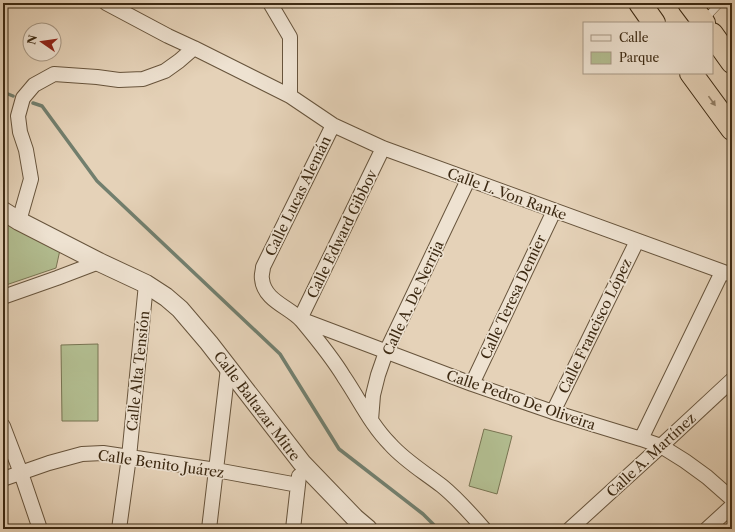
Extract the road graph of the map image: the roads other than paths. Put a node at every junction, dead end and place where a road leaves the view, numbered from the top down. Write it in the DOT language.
graph roads {
  1 [pos="106,3"];
  2 [pos="270,3"];
  3 [pos="640,3"];
  4 [pos="689,3"];
  5 [pos="720,3"];
  6 [pos="653,22"];
  7 [pos="703,22"];
  8 [pos="708,22"];
  9 [pos="713,36"];
  10 [pos="194,48"];
  11 [pos="732,62"];
  12 [pos="692,74"];
  13 [pos="290,96"];
  14 [pos="333,125"];
  15 [pos="732,129"];
  16 [pos="384,148"];
  17 [pos="468,180"];
  18 [pos="3,211"];
  19 [pos="554,211"];
  20 [pos="20,221"];
  21 [pos="637,241"];
  22 [pos="99,262"];
  23 [pos="727,273"];
  24 [pos="146,284"];
  25 [pos="3,297"];
  26 [pos="300,319"];
  27 [pos="386,352"];
  28 [pos="228,368"];
  29 [pos="732,380"];
  30 [pos="472,384"];
  31 [pos="554,412"];
  32 [pos="371,420"];
  33 [pos="3,426"];
  34 [pos="641,439"];
  35 [pos="661,446"];
  36 [pos="129,457"];
  37 [pos="302,463"];
  38 [pos="216,470"];
  39 [pos="21,473"];
  40 [pos="3,479"];
  41 [pos="298,484"];
  42 [pos="732,499"];
  43 [pos="732,506"];
  44 [pos="38,524"];
  45 [pos="26,529"];
  46 [pos="119,529"];
  47 [pos="209,529"];
  48 [pos="293,529"];
  49 [pos="368,529"];
  50 [pos="484,529"];
  51 [pos="570,529"];
  52 [pos="707,529"];
  1 -- 10 [label="street, Calle L. Von Ranke"];
  2 -- 13 [label="street"];
  3 -- 6 [label="highway"];
  4 -- 7 [label="highway"];
  5 -- 8 [label="lane"];
  9 -- 11 [label="highway"];
  10 -- 13 [label="street, Calle L. Von Ranke"];
  10 -- 20 [label="street"];
  12 -- 15 [label="highway, one-way"];
  13 -- 14 [label="street, Calle L. Von Ranke"];
  14 -- 16 [label="street, Calle L. Von Ranke"];
  14 -- 26 [label="street, Calle Lucas Alemán"];
  16 -- 17 [label="street, Calle L. Von Ranke"];
  16 -- 26 [label="street, Calle Edward Gibbov"];
  17 -- 19 [label="street, Calle L. Von Ranke"];
  17 -- 27 [label="street, Calle A. De Nerrija"];
  18 -- 20 [label="street, Calle Baltazar Mitre"];
  19 -- 21 [label="street, Calle L. Von Ranke"];
  19 -- 30 [label="street, Calle Teresa Demier"];
  20 -- 22 [label="street, Calle Baltazar Mitre"];
  21 -- 23 [label="street, Calle L. Von Ranke"];
  21 -- 31 [label="street, Calle Francisco López"];
  22 -- 24 [label="street, Calle Baltazar Mitre"];
  22 -- 25 [label="street"];
  23 -- 34 [label="street, Calle A. Martínez"];
  24 -- 28 [label="street, Calle Baltazar Mitre"];
  24 -- 36 [label="street, Calle Alta Tensión"];
  26 -- 27 [label="street, Calle Pedro De Oliveira"];
  26 -- 32 [label="street"];
  27 -- 30 [label="street, Calle Pedro De Oliveira"];
  27 -- 32 [label="street, Calle A. De Nerrija"];
  28 -- 37 [label="street, Calle Baltazar Mitre"];
  28 -- 38 [label="street"];
  29 -- 35 [label="street, Calle A. Martínez"];
  30 -- 31 [label="street, Calle Pedro De Oliveira"];
  31 -- 34 [label="street, Calle Pedro De Oliveira"];
  32 -- 50 [label="street"];
  33 -- 39 [label="street"];
  34 -- 35 [label="street, Calle Pedro De Oliveira"];
  35 -- 42 [label="street, Calle Pedro De Oliveira"];
  35 -- 51 [label="street, Calle A. Martínez"];
  36 -- 38 [label="street, Calle Benito Juárez"];
  36 -- 39 [label="street, Calle Benito Juárez"];
  36 -- 46 [label="street, Calle Alta Tensión"];
  37 -- 41 [label="street"];
  37 -- 49 [label="street, Calle Baltazar Mitre"];
  38 -- 41 [label="street, Calle Benito Juárez"];
  38 -- 47 [label="street"];
  39 -- 40 [label="street, Calle Benito Juárez"];
  39 -- 44 [label="street"];
  41 -- 48 [label="street"];
  43 -- 52 [label="street"];
  44 -- 45 [label="street"];
}
